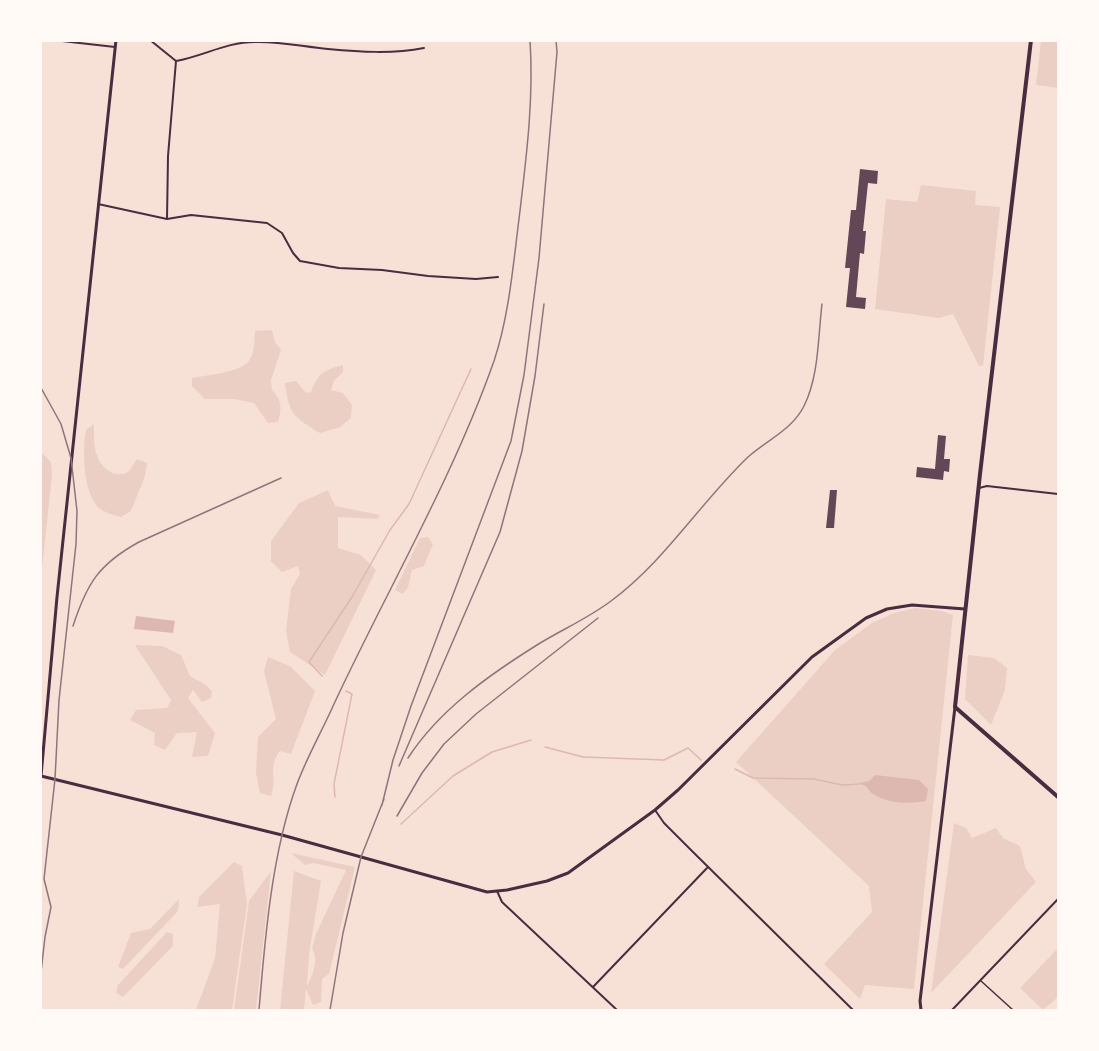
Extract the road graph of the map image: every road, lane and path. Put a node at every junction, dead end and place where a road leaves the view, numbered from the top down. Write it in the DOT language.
graph roads {
  1 [pos="53,40"];
  2 [pos="116,40"];
  3 [pos="150,40"];
  4 [pos="1031,40"];
  5 [pos="115,47"];
  6 [pos="424,48"];
  7 [pos="176,61"];
  8 [pos="98,204"];
  9 [pos="166,219"];
  10 [pos="498,277"];
  11 [pos="979,488"];
  12 [pos="1059,494"];
  13 [pos="965,609"];
  14 [pos="955,707"];
  15 [pos="1059,797"];
  16 [pos="655,810"];
  17 [pos="708,867"];
  18 [pos="497,891"];
  19 [pos="1059,899"];
  20 [pos="981,980"];
  21 [pos="593,987"];
  22 [pos="617,1011"];
  23 [pos="853,1011"];
  24 [pos="921,1011"];
  25 [pos="952,1011"];
  26 [pos="1013,1011"];
  1 -- 5 [label="street"];
  2 -- 5 [label="street"];
  3 -- 7 [label="street"];
  4 -- 11 [label="main road"];
  5 -- 8 [label="street"];
  6 -- 7 [label="street"];
  7 -- 9 [label="street"];
  8 -- 9 [label="street"];
  8 -- 18 [label="street"];
  9 -- 10 [label="street"];
  11 -- 12 [label="street"];
  11 -- 13 [label="main road"];
  13 -- 14 [label="main road"];
  13 -- 16 [label="street"];
  14 -- 15 [label="main road"];
  14 -- 24 [label="street"];
  16 -- 17 [label="street"];
  16 -- 18 [label="street"];
  17 -- 21 [label="street"];
  17 -- 23 [label="street"];
  18 -- 21 [label="street"];
  19 -- 20 [label="street"];
  20 -- 25 [label="street"];
  20 -- 26 [label="lane"];
  21 -- 22 [label="street"];
}
